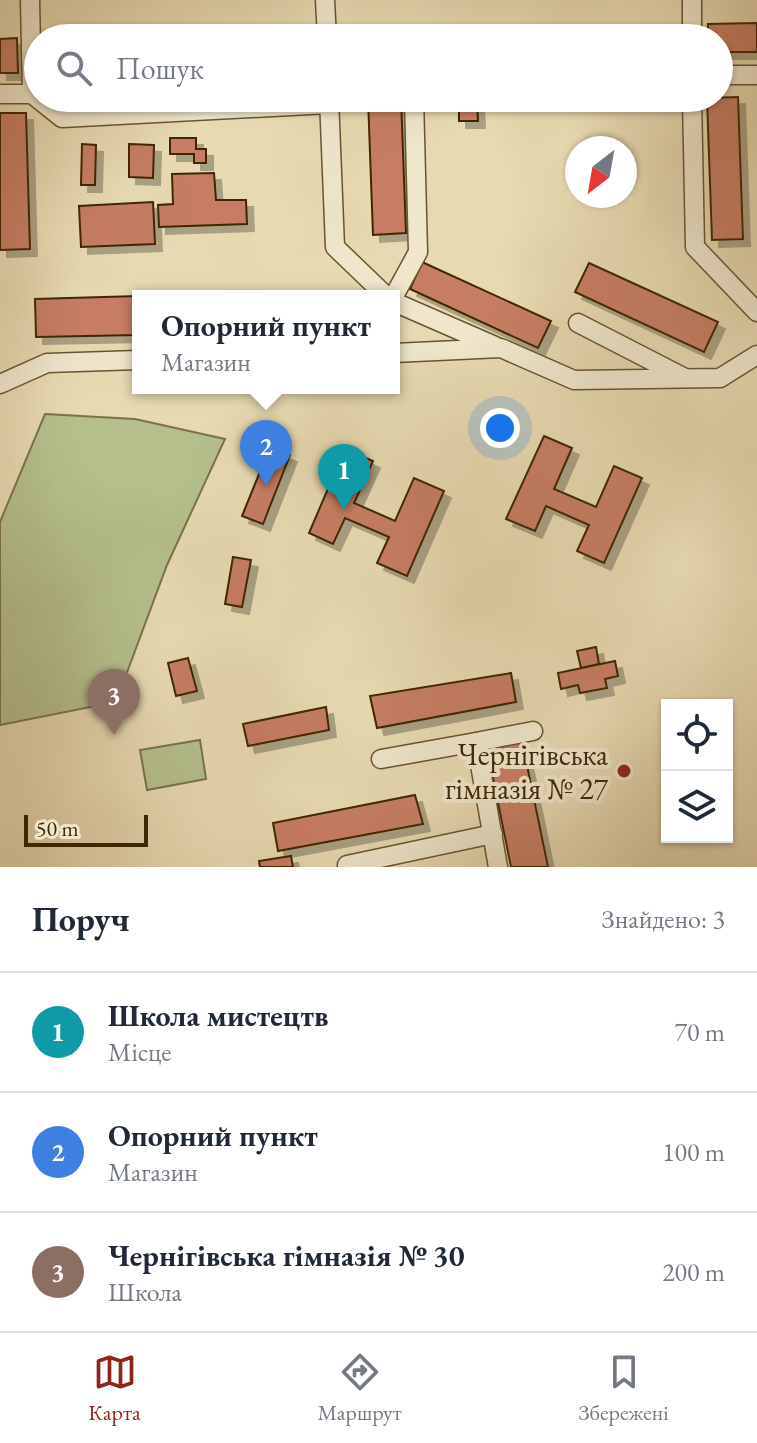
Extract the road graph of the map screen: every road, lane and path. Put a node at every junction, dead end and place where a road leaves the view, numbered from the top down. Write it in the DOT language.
graph roads {
  1 [pos="30,0"];
  2 [pos="325,0"];
  3 [pos="692,0"];
  4 [pos="31,24"];
  5 [pos="326,24"];
  6 [pos="692,24"];
  7 [pos="733,75"];
  8 [pos="757,75"];
  9 [pos="0,94"];
  10 [pos="24,94"];
  11 [pos="54,112"];
  12 [pos="156,112"];
  13 [pos="329,112"];
  14 [pos="414,112"];
  15 [pos="692,112"];
  16 [pos="380,290"];
  17 [pos="397,290"];
  18 [pos="400,305"];
  19 [pos="757,312"];
  20 [pos="578,323"];
  21 [pos="400,347"];
  22 [pos="501,348"];
  23 [pos="757,355"];
  24 [pos="132,360"];
  25 [pos="688,379"];
  26 [pos="0,384"];
  27 [pos="533,731"];
  28 [pos="476,742"];
  29 [pos="381,759"];
  30 [pos="493,834"];
  31 [pos="347,867"];
  32 [pos="498,867"];
  1 -- 4 [label="lane"];
  2 -- 5 [label="lane"];
  3 -- 6 [label="lane"];
  7 -- 8 [label="lane"];
  9 -- 10 [label="lane"];
  11 -- 12 [label="lane"];
  13 -- 16 [label="lane"];
  14 -- 17 [label="lane"];
  15 -- 19 [label="lane"];
  18 -- 22 [label="lane"];
  20 -- 25 [label="lane"];
  21 -- 22 [label="lane"];
  22 -- 25 [label="lane"];
  23 -- 25 [label="lane"];
  24 -- 26 [label="lane"];
  27 -- 28 [label="lane"];
  28 -- 29 [label="lane"];
  28 -- 30 [label="lane"];
  30 -- 31 [label="lane"];
  30 -- 32 [label="lane"];
}
